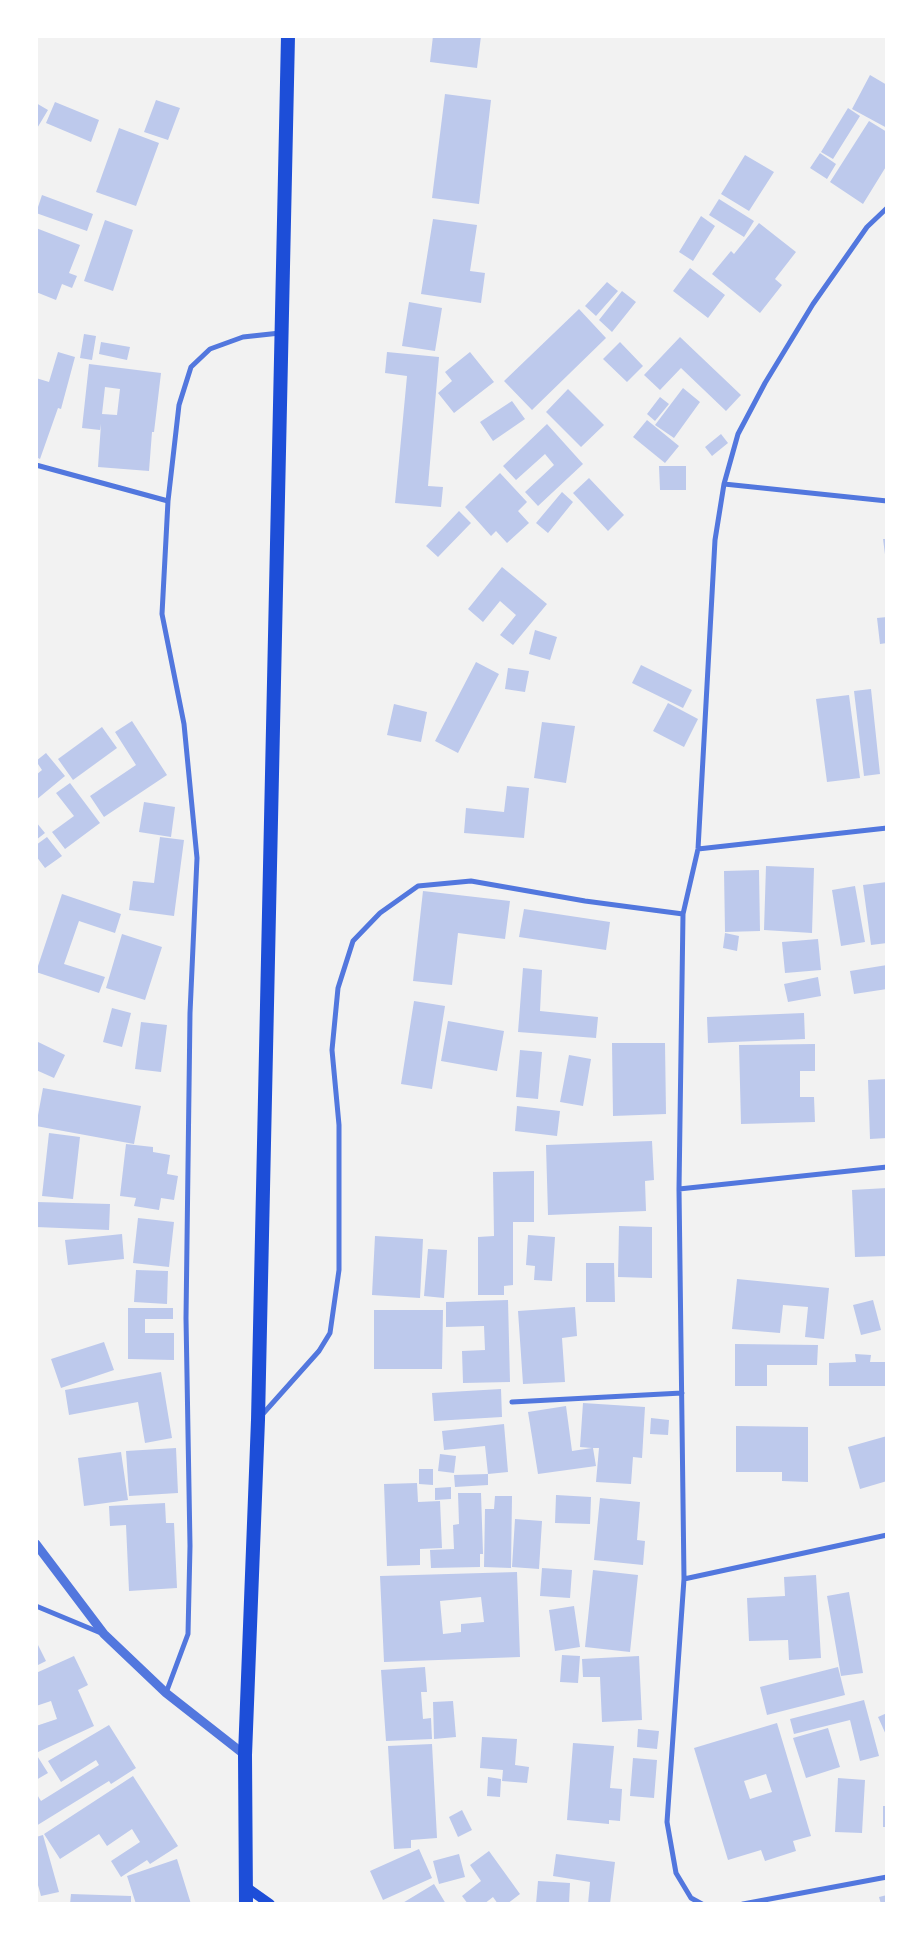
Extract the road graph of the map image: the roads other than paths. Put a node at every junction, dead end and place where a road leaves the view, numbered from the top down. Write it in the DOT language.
graph roads {
  1 [pos="288,36"];
  2 [pos="887,208"];
  3 [pos="281,332"];
  4 [pos="36,465"];
  5 [pos="724,484"];
  6 [pos="168,501"];
  7 [pos="887,501"];
  8 [pos="887,828"];
  9 [pos="698,849"];
  10 [pos="683,914"];
  11 [pos="887,1167"];
  12 [pos="679,1189"];
  13 [pos="682,1393"];
  14 [pos="512,1402"];
  15 [pos="258,1420"];
  16 [pos="887,1535"];
  17 [pos="36,1544"];
  18 [pos="684,1579"];
  19 [pos="36,1606"];
  20 [pos="104,1634"];
  21 [pos="166,1693"];
  22 [pos="246,1755"];
  23 [pos="887,1877"];
  24 [pos="246,1887"];
  25 [pos="246,1904"];
  26 [pos="270,1904"];
  27 [pos="702,1904"];
  28 [pos="743,1904"];
  1 -- 3 [label="highway"];
  2 -- 5 [label="street"];
  3 -- 6 [label="street"];
  3 -- 15 [label="highway"];
  4 -- 6 [label="street"];
  5 -- 7 [label="street"];
  5 -- 9 [label="street"];
  6 -- 21 [label="street"];
  8 -- 9 [label="street"];
  9 -- 10 [label="street"];
  10 -- 12 [label="street"];
  10 -- 15 [label="street"];
  11 -- 12 [label="street"];
  12 -- 13 [label="street"];
  13 -- 14 [label="street"];
  13 -- 18 [label="street"];
  15 -- 22 [label="highway"];
  16 -- 18 [label="street"];
  17 -- 20 [label="street"];
  18 -- 27 [label="street"];
  19 -- 20 [label="street"];
  20 -- 21 [label="street"];
  21 -- 22 [label="street"];
  22 -- 24 [label="highway"];
  23 -- 28 [label="street"];
  24 -- 25 [label="highway"];
  24 -- 26 [label="main road"];
}
